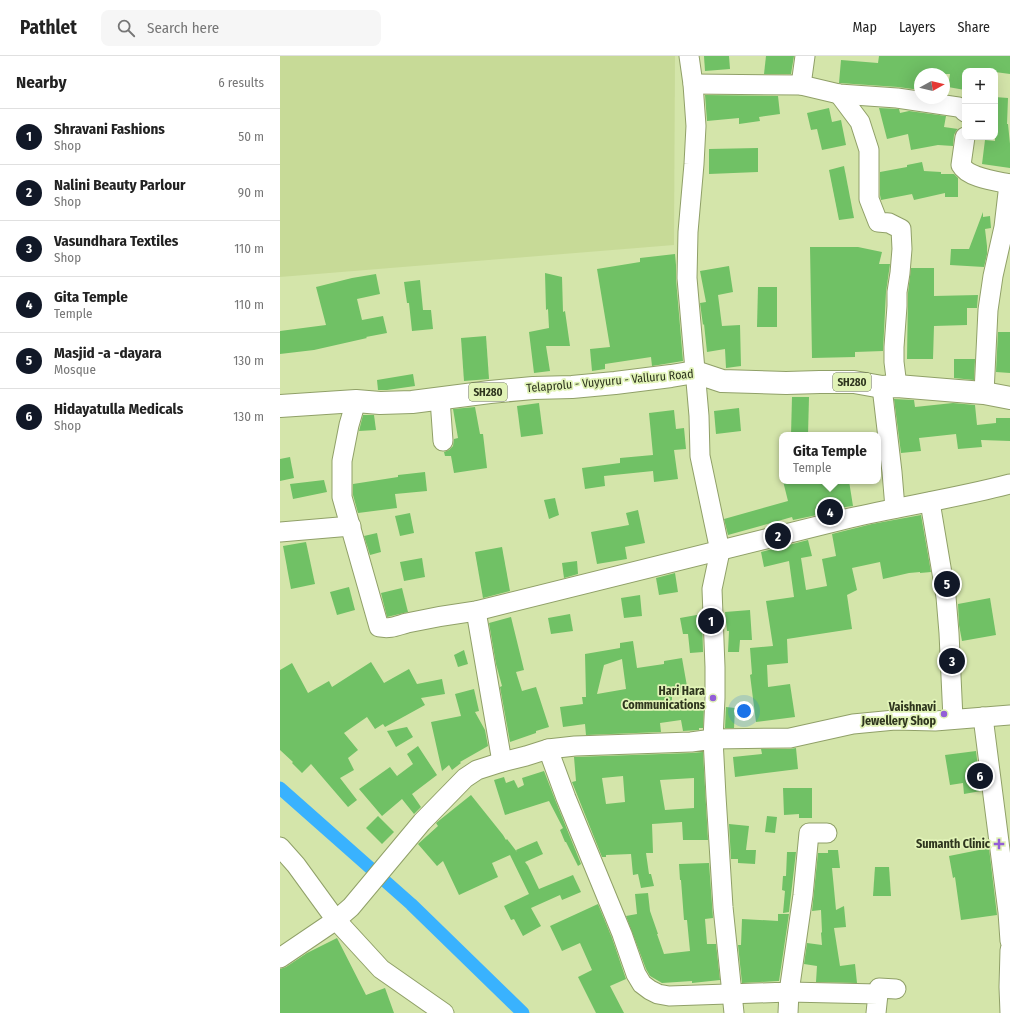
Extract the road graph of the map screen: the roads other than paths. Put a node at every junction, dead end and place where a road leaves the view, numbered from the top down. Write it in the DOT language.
graph roads {
  1 [pos="689,56"];
  2 [pos="804,56"];
  3 [pos="693,84"];
  4 [pos="801,85"];
  5 [pos="839,94"];
  6 [pos="962,109"];
  7 [pos="965,140"];
  8 [pos="1010,184"];
  9 [pos="695,372"];
  10 [pos="890,387"];
  11 [pos="984,393"];
  12 [pos="1010,398"];
  13 [pos="440,399"];
  14 [pos="356,401"];
  15 [pos="280,406"];
  16 [pos="442,441"];
  17 [pos="1010,484"];
  18 [pos="930,502"];
  19 [pos="895,508"];
  20 [pos="351,526"];
  21 [pos="280,532"];
  22 [pos="720,550"];
  23 [pos="476,611"];
  24 [pos="1010,715"];
  25 [pos="983,717"];
  26 [pos="953,719"];
  27 [pos="714,739"];
  28 [pos="548,749"];
  29 [pos="502,762"];
  30 [pos="827,833"];
  31 [pos="282,854"];
  32 [pos="336,920"];
  33 [pos="1010,941"];
  34 [pos="1010,950"];
  35 [pos="280,958"];
  36 [pos="896,989"];
  37 [pos="789,992"];
  38 [pos="733,994"];
  39 [pos="877,1004"];
  40 [pos="444,1013"];
  41 [pos="734,1013"];
  42 [pos="788,1013"];
  43 [pos="1010,1013"];
  1 -- 3 [label="street"];
  2 -- 4 [label="street"];
  3 -- 4 [label="street"];
  3 -- 9 [label="street"];
  4 -- 5 [label="street"];
  5 -- 6 [label="street"];
  5 -- 10 [label="street"];
  7 -- 8 [label="street"];
  8 -- 11 [label="street"];
  9 -- 10 [label="main road, Telaprolu - Vuyyuru - Valluru Road / SH280"];
  9 -- 13 [label="main road, Telaprolu - Vuyyuru - Valluru Road / SH280"];
  9 -- 22 [label="street"];
  10 -- 11 [label="main road, Telaprolu - Vuyyuru - Valluru Road / SH280"];
  10 -- 19 [label="street"];
  11 -- 12 [label="main road, Telaprolu - Vuyyuru - Valluru Road / SH280"];
  13 -- 14 [label="main road, Telaprolu - Vuyyuru - Valluru Road / SH280"];
  13 -- 16 [label="street"];
  14 -- 15 [label="main road, Telaprolu - Vuyyuru - Valluru Road / SH280"];
  14 -- 20 [label="street"];
  17 -- 18 [label="street"];
  18 -- 19 [label="street"];
  18 -- 26 [label="street"];
  19 -- 22 [label="street"];
  20 -- 21 [label="street"];
  20 -- 23 [label="street"];
  22 -- 23 [label="street"];
  22 -- 27 [label="street"];
  23 -- 29 [label="street"];
  24 -- 25 [label="street"];
  25 -- 26 [label="street"];
  25 -- 33 [label="street"];
  26 -- 27 [label="street"];
  27 -- 28 [label="street"];
  27 -- 38 [label="street"];
  28 -- 29 [label="street"];
  28 -- 38 [label="street"];
  29 -- 32 [label="street"];
  30 -- 37 [label="street"];
  31 -- 32 [label="street"];
  32 -- 35 [label="street"];
  32 -- 40 [label="street"];
  34 -- 43 [label="street"];
  36 -- 39 [label="street"];
  37 -- 38 [label="street"];
  37 -- 39 [label="street"];
  37 -- 42 [label="street"];
  38 -- 41 [label="street"];
}
